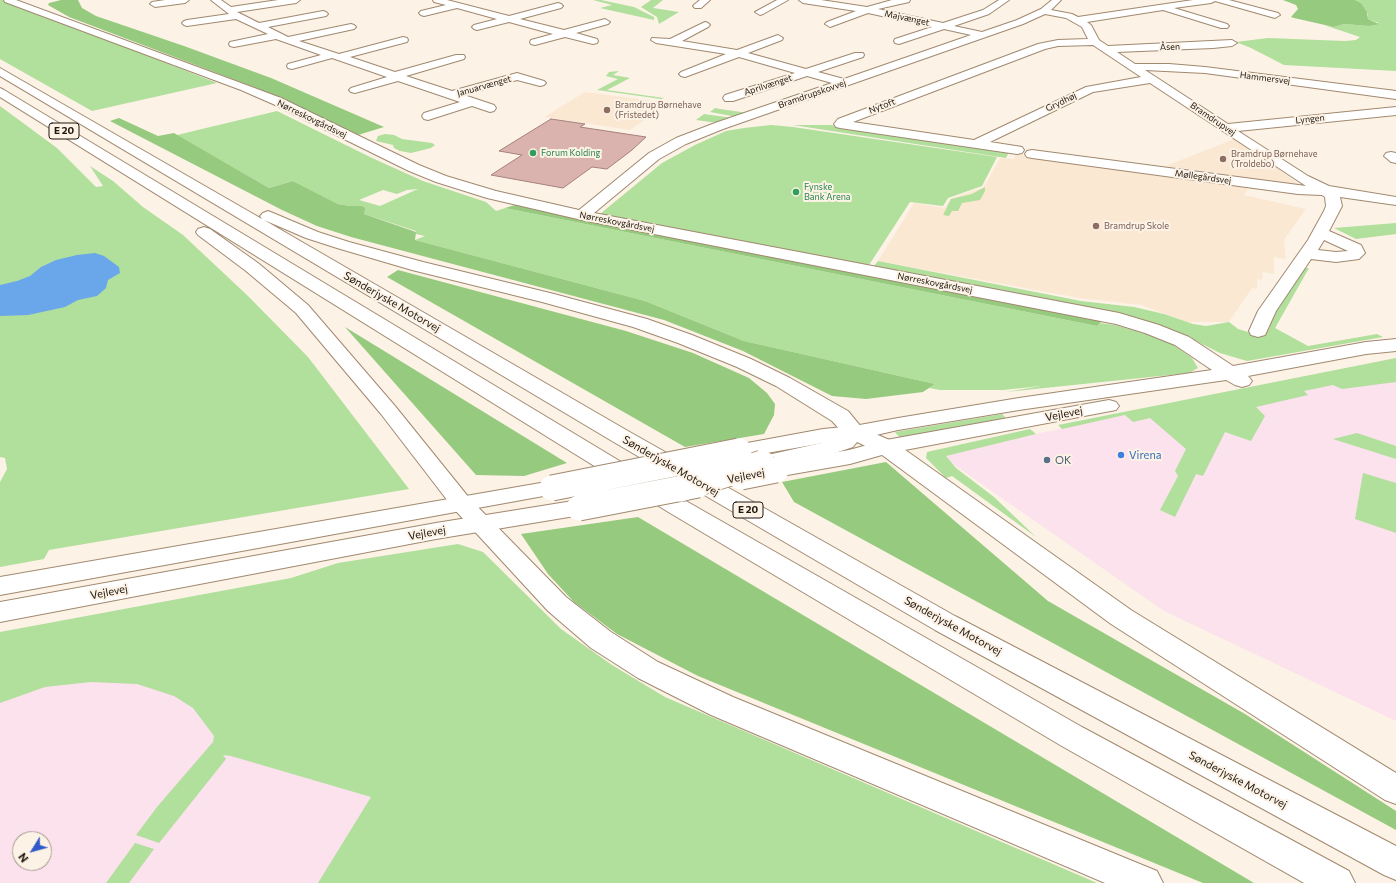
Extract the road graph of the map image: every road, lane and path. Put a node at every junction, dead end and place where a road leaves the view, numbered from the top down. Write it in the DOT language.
graph roads {
  1 [pos="8,0"];
  2 [pos="184,0"];
  3 [pos="216,0"];
  4 [pos="296,0"];
  5 [pos="437,0"];
  6 [pos="706,0"];
  7 [pos="784,0"];
  8 [pos="803,0"];
  9 [pos="906,0"];
  10 [pos="1005,0"];
  11 [pos="1057,0"];
  12 [pos="1211,0"];
  13 [pos="1219,0"];
  14 [pos="41,1"];
  15 [pos="476,1"];
  16 [pos="1142,2"];
  17 [pos="20,4"];
  18 [pos="155,4"];
  19 [pos="457,6"];
  20 [pos="558,6"];
  21 [pos="698,6"];
  22 [pos="1161,7"];
  23 [pos="1087,9"];
  24 [pos="868,10"];
  25 [pos="1044,11"];
  26 [pos="760,12"];
  27 [pos="233,13"];
  28 [pos="424,13"];
  29 [pos="323,14"];
  30 [pos="1107,15"];
  31 [pos="1275,15"];
  32 [pos="508,19"];
  33 [pos="1078,20"];
  34 [pos="1126,21"];
  35 [pos="605,22"];
  36 [pos="187,23"];
  37 [pos="830,24"];
  38 [pos="705,25"];
  39 [pos="257,26"];
  40 [pos="946,26"];
  41 [pos="1224,26"];
  42 [pos="351,27"];
  43 [pos="477,27"];
  44 [pos="563,33"];
  45 [pos="983,35"];
  46 [pos="275,36"];
  47 [pos="778,38"];
  48 [pos="287,40"];
  49 [pos="403,40"];
  50 [pos="656,40"];
  51 [pos="593,41"];
  52 [pos="899,41"];
  53 [pos="535,42"];
  54 [pos="672,42"];
  55 [pos="1095,42"];
  56 [pos="1232,43"];
  57 [pos="234,44"];
  58 [pos="1107,49"];
  59 [pos="736,53"];
  60 [pos="859,54"];
  61 [pos="336,56"];
  62 [pos="460,57"];
  63 [pos="292,66"];
  64 [pos="1133,67"];
  65 [pos="0,71"];
  66 [pos="807,72"];
  67 [pos="685,74"];
  68 [pos="397,77"];
  69 [pos="1153,79"];
  70 [pos="540,83"];
  71 [pos="845,83"];
  72 [pos="355,90"];
  73 [pos="0,92"];
  74 [pos="452,95"];
  75 [pos="1396,95"];
  76 [pos="729,98"];
  77 [pos="472,102"];
  78 [pos="490,108"];
  79 [pos="1396,111"];
  80 [pos="428,116"];
  81 [pos="1225,128"];
  82 [pos="110,136"];
  83 [pos="976,144"];
  84 [pos="1017,150"];
  85 [pos="1032,154"];
  86 [pos="129,171"];
  87 [pos="1326,190"];
  88 [pos="1396,201"];
  89 [pos="582,215"];
  90 [pos="1322,233"];
  91 [pos="1308,254"];
  92 [pos="1258,331"];
  93 [pos="1396,346"];
  94 [pos="1236,377"];
  95 [pos="854,433"];
  96 [pos="886,448"];
  97 [pos="769,467"];
  98 [pos="472,514"];
  99 [pos="0,586"];
  100 [pos="0,612"];
  101 [pos="1396,790"];
  102 [pos="1396,864"];
  103 [pos="1145,883"];
  104 [pos="1337,883"];
  1 -- 17 [label="main road, Nørreskovgårdsvej"];
  2 -- 18 [label="main road"];
  3 -- 27 [label="main road, Januarvænget"];
  4 -- 27 [label="main road"];
  5 -- 19 [label="main road"];
  6 -- 21 [label="main road"];
  7 -- 26 [label="main road"];
  8 -- 24 [label="main road, Majvænget"];
  9 -- 24 [label="main road, Majvænget"];
  10 -- 40 [label="main road, Majvænget"];
  11 -- 25 [label="main road, Bramdrupskovvej"];
  12 -- 22 [label="main road"];
  13 -- 31 [label="main road"];
  14 -- 17 [label="main road"];
  15 -- 19 [label="main road"];
  16 -- 22 [label="main road"];
  17 -- 89 [label="main road, Nørreskovgårdsvej"];
  19 -- 28 [label="main road"];
  19 -- 32 [label="main road"];
  20 -- 32 [label="main road"];
  22 -- 30 [label="main road"];
  22 -- 41 [label="main road"];
  23 -- 30 [label="main road"];
  24 -- 37 [label="main road, Majvænget"];
  24 -- 40 [label="main road, Majvænget"];
  25 -- 33 [label="main road"];
  25 -- 45 [label="main road, Bramdrupskovvej"];
  27 -- 36 [label="main road"];
  27 -- 39 [label="main road, Januarvænget"];
  29 -- 39 [label="main road"];
  30 -- 33 [label="main road"];
  30 -- 34 [label="main road"];
  32 -- 43 [label="main road"];
  32 -- 44 [label="main road"];
  33 -- 55 [label="main road"];
  35 -- 44 [label="main road"];
  38 -- 54 [label="main road"];
  39 -- 46 [label="main road, Januarvænget"];
  40 -- 45 [label="main road, Majvænget"];
  40 -- 52 [label="main road, Majvænget"];
  42 -- 48 [label="main road, Januarvænget"];
  44 -- 51 [label="main road"];
  44 -- 53 [label="main road"];
  45 -- 71 [label="main road, Bramdrupskovvej"];
  46 -- 48 [label="main road, Januarvænget"];
  46 -- 57 [label="main road, Januarvænget"];
  47 -- 59 [label="main road, Aprilvænget"];
  48 -- 61 [label="main road, Januarvænget"];
  49 -- 61 [label="main road"];
  50 -- 54 [label="main road, Aprilvænget"];
  54 -- 59 [label="main road, Aprilvænget"];
  55 -- 58 [label="main road, Bramdrupvej"];
  55 -- 83 [label="main road, Nytoft"];
  56 -- 58 [label="main road, Åsen"];
  58 -- 64 [label="main road, Bramdrupvej"];
  59 -- 66 [label="main road, Aprilvænget"];
  59 -- 67 [label="main road, Aprilvænget"];
  60 -- 66 [label="main road, Aprilvænget"];
  61 -- 63 [label="main road"];
  61 -- 68 [label="main road, Januarvænget"];
  62 -- 68 [label="main road"];
  64 -- 69 [label="main road, Bramdrupvej"];
  64 -- 75 [label="main road, Hammersvej"];
  65 -- 82 [label="main road, Sønderjyske Motorvej / E 20"];
  66 -- 71 [label="main road, Aprilvænget"];
  66 -- 76 [label="main road, Aprilvænget"];
  68 -- 72 [label="main road"];
  68 -- 74 [label="main road, Januarvænget"];
  69 -- 81 [label="main road, Bramdrupvej"];
  69 -- 83 [label="main road, Grydhøj"];
  70 -- 74 [label="main road, Januarvænget"];
  71 -- 89 [label="main road, Bramdrupskovvej"];
  73 -- 86 [label="main road, E 20"];
  74 -- 77 [label="main road, Januarvænget"];
  77 -- 78 [label="main road, Januarvænget"];
  77 -- 80 [label="main road, Januarvænget"];
  79 -- 81 [label="main road, Lyngen"];
  81 -- 87 [label="main road, Bramdrupvej"];
  82 -- 95 [label="main road"];
  82 -- 102 [label="main road, Sønderjyske Motorvej / E 20"];
  83 -- 84 [label="main road, Nytoft"];
  85 -- 87 [label="main road, Møllegårdsvej"];
  86 -- 98 [label="main road"];
  86 -- 104 [label="main road, E 20"];
  87 -- 88 [label="main road, Bramdrupvej"];
  87 -- 90 [label="main road"];
  89 -- 94 [label="main road, Nørreskovgårdsvej"];
  90 -- 91 [label="main road"];
  90 -- 91 [label="main road"];
  91 -- 92 [label="main road"];
  93 -- 94 [label="main road, Vejlevej"];
  94 -- 95 [label="main road, Vejlevej"];
  94 -- 96 [label="main road, Vejlevej"];
  95 -- 96 [label="main road"];
  95 -- 97 [label="main road"];
  95 -- 98 [label="main road, Vejlevej, bridge"];
  96 -- 97 [label="main road, Vejlevej"];
  96 -- 101 [label="main road"];
  97 -- 98 [label="main road, Vejlevej, bridge"];
  98 -- 99 [label="main road, Vejlevej"];
  98 -- 100 [label="main road, Vejlevej"];
  98 -- 103 [label="main road"];
}
